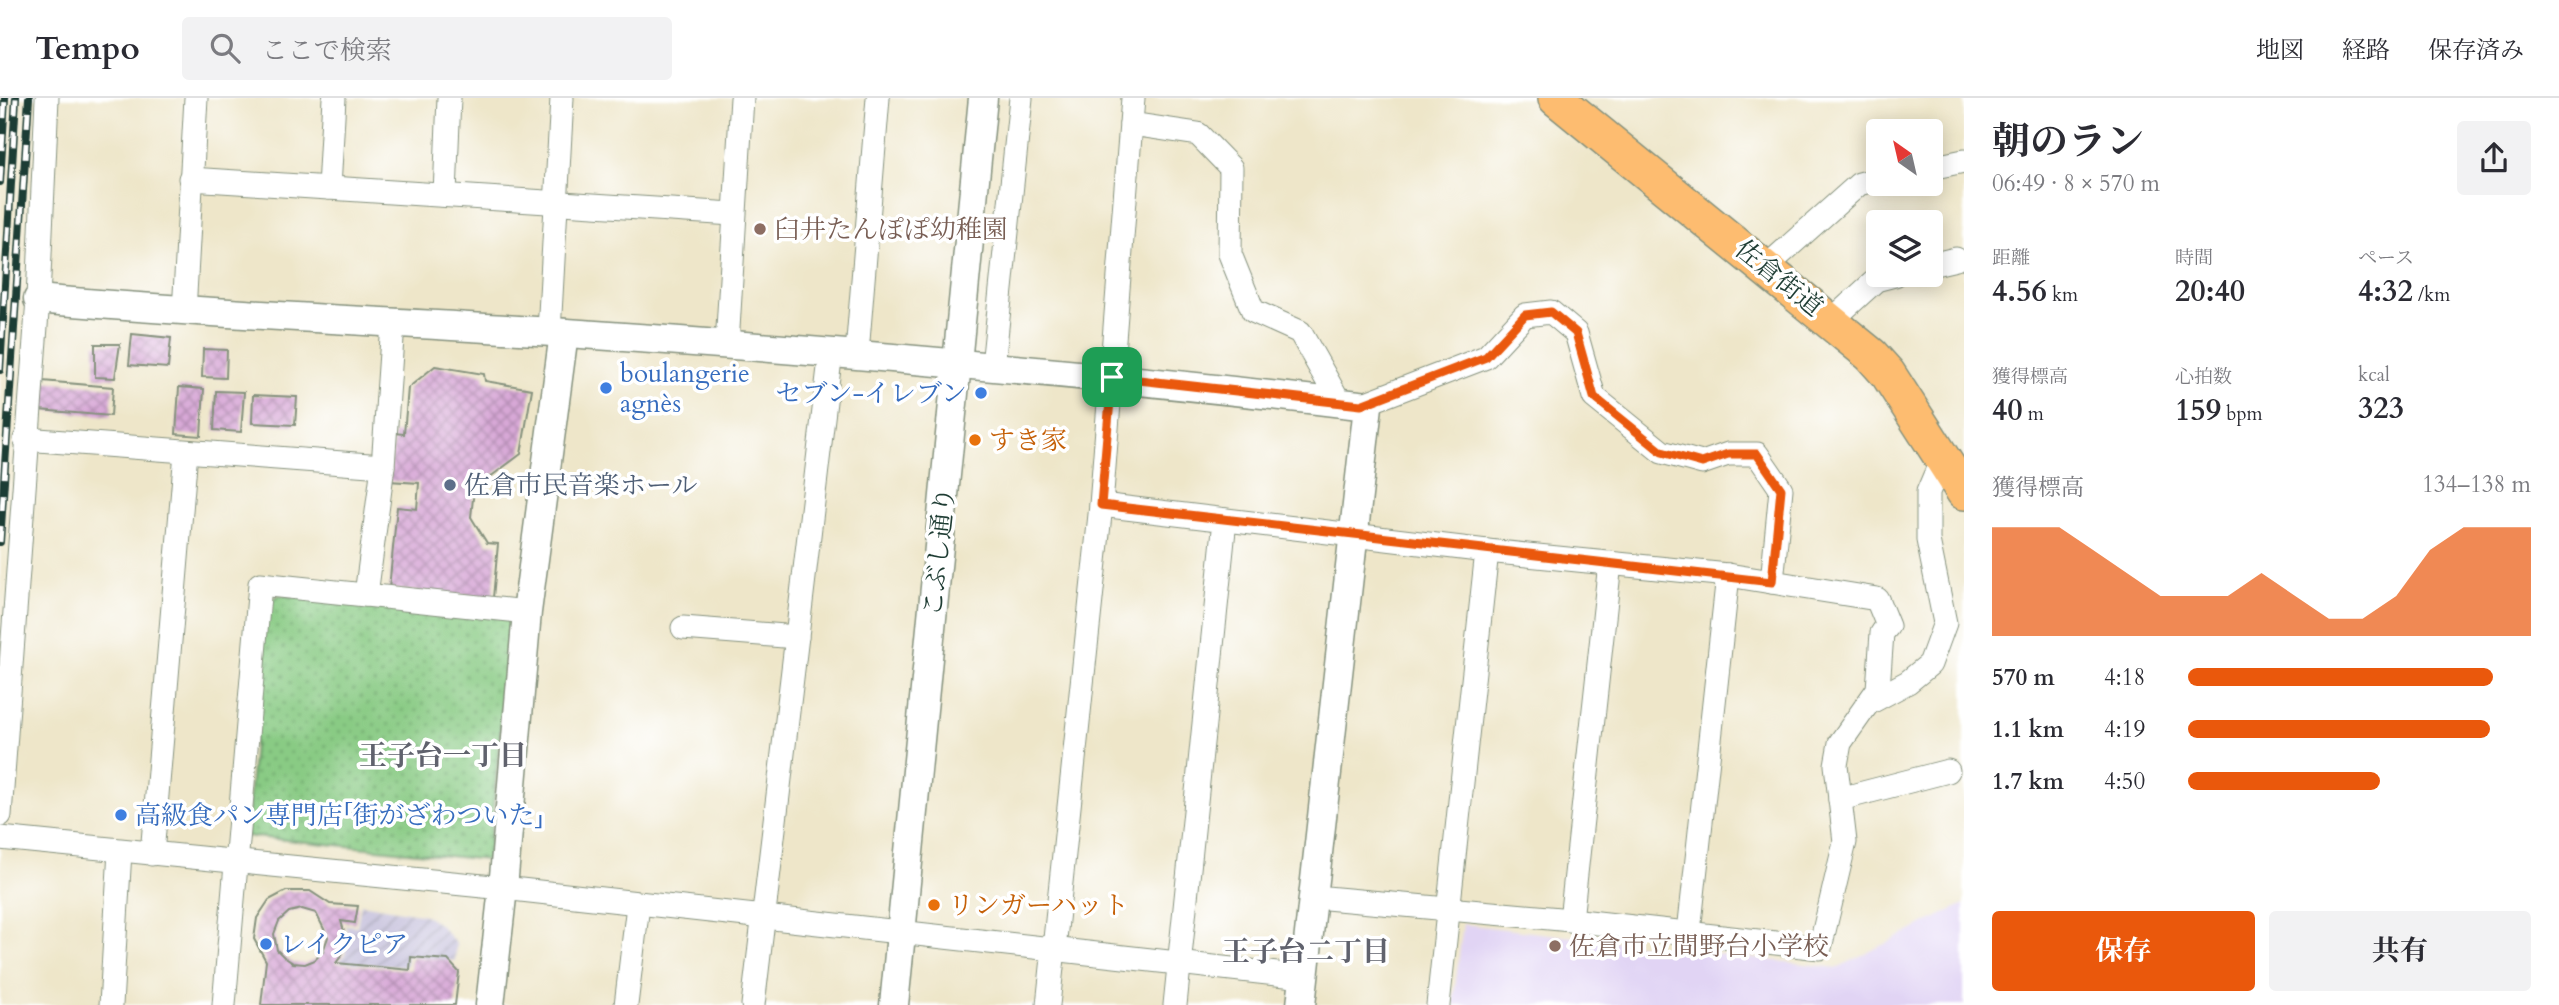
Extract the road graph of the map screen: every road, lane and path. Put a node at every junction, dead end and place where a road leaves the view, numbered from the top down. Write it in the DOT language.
graph roads {
  1 [pos="47,98"];
  2 [pos="195,98"];
  3 [pos="334,98"];
  4 [pos="449,98"];
  5 [pos="562,98"];
  6 [pos="742,98"];
  7 [pos="878,98"];
  8 [pos="983,98"];
  9 [pos="1021,98"];
  10 [pos="1133,98"];
  11 [pos="1556,98"];
  12 [pos="1131,124"];
  13 [pos="1964,161"];
  14 [pos="1943,165"];
  15 [pos="190,179"];
  16 [pos="1866,182"];
  17 [pos="329,188"];
  18 [pos="445,194"];
  19 [pos="556,202"];
  20 [pos="733,214"];
  21 [pos="1956,259"];
  22 [pos="1943,262"];
  23 [pos="1766,267"];
  24 [pos="1868,287"];
  25 [pos="38,299"];
  26 [pos="184,312"];
  27 [pos="1831,321"];
  28 [pos="393,324"];
  29 [pos="557,332"];
  30 [pos="727,345"];
  31 [pos="844,352"];
  32 [pos="958,363"];
  33 [pos="993,366"];
  34 [pos="1112,377"];
  35 [pos="1351,404"];
  36 [pos="25,439"];
  37 [pos="186,452"];
  38 [pos="1942,459"];
  39 [pos="383,466"];
  40 [pos="1964,492"];
  41 [pos="1101,505"];
  42 [pos="1225,520"];
  43 [pos="1352,535"];
  44 [pos="1487,551"];
  45 [pos="1610,563"];
  46 [pos="1728,575"];
  47 [pos="1772,582"];
  48 [pos="366,595"];
  49 [pos="527,612"];
  50 [pos="683,628"];
  51 [pos="797,637"];
  52 [pos="1869,703"];
  53 [pos="1948,771"];
  54 [pos="1840,799"];
  55 [pos="0,816"];
  56 [pos="0,838"];
  57 [pos="120,851"];
  58 [pos="152,854"];
  59 [pos="238,863"];
  60 [pos="503,888"];
  61 [pos="1315,897"];
  62 [pos="638,905"];
  63 [pos="1449,907"];
  64 [pos="763,917"];
  65 [pos="1571,919"];
  66 [pos="901,931"];
  67 [pos="1689,932"];
  68 [pos="1054,951"];
  69 [pos="1180,963"];
  70 [pos="1304,977"];
  71 [pos="111,1005"];
  72 [pos="223,1005"];
  73 [pos="490,1005"];
  74 [pos="626,1005"];
  75 [pos="753,1005"];
  76 [pos="894,1005"];
  77 [pos="1048,1005"];
  78 [pos="1175,1005"];
  79 [pos="1301,1005"];
  80 [pos="1438,1005"];
  1 -- 25 [label="street"];
  2 -- 15 [label="street"];
  3 -- 17 [label="street"];
  4 -- 18 [label="street"];
  5 -- 19 [label="street"];
  6 -- 20 [label="street"];
  7 -- 31 [label="street"];
  8 -- 32 [label="street, こぶし通り"];
  9 -- 33 [label="street"];
  10 -- 12 [label="street"];
  11 -- 23 [label="main road, 佐倉街道"];
  12 -- 34 [label="street"];
  12 -- 35 [label="street"];
  13 -- 14 [label="street"];
  15 -- 17 [label="street"];
  15 -- 26 [label="street"];
  16 -- 23 [label="street"];
  17 -- 18 [label="street"];
  18 -- 19 [label="street"];
  19 -- 20 [label="street"];
  19 -- 29 [label="street"];
  20 -- 30 [label="street"];
  21 -- 22 [label="street"];
  23 -- 27 [label="main road, 佐倉街道"];
  24 -- 27 [label="street"];
  25 -- 26 [label="street"];
  25 -- 36 [label="street"];
  26 -- 28 [label="street"];
  27 -- 38 [label="main road, 佐倉街道"];
  28 -- 29 [label="street"];
  28 -- 39 [label="street"];
  29 -- 30 [label="street"];
  29 -- 49 [label="street"];
  30 -- 31 [label="street"];
  31 -- 32 [label="street"];
  31 -- 51 [label="street"];
  32 -- 33 [label="street"];
  32 -- 66 [label="street, こぶし通り"];
  33 -- 34 [label="street"];
  34 -- 35 [label="street"];
  34 -- 41 [label="street"];
  35 -- 43 [label="street"];
  35 -- 47 [label="street"];
  36 -- 37 [label="street"];
  36 -- 55 [label="street"];
  37 -- 39 [label="street"];
  37 -- 58 [label="street"];
  38 -- 40 [label="main road, 佐倉街道"];
  38 -- 52 [label="street"];
  39 -- 48 [label="street"];
  41 -- 42 [label="street"];
  41 -- 68 [label="street"];
  42 -- 43 [label="street"];
  42 -- 69 [label="street"];
  43 -- 44 [label="street"];
  43 -- 61 [label="street"];
  44 -- 45 [label="street"];
  44 -- 63 [label="street"];
  45 -- 46 [label="street"];
  45 -- 65 [label="street"];
  46 -- 47 [label="street"];
  46 -- 67 [label="street"];
  47 -- 52 [label="street"];
  48 -- 49 [label="street"];
  48 -- 59 [label="street"];
  49 -- 60 [label="street"];
  50 -- 51 [label="street"];
  51 -- 64 [label="street"];
  52 -- 54 [label="street"];
  53 -- 54 [label="street"];
  54 -- 67 [label="street"];
  56 -- 57 [label="street"];
  57 -- 58 [label="street"];
  57 -- 71 [label="street"];
  58 -- 59 [label="street"];
  59 -- 60 [label="street"];
  59 -- 72 [label="street"];
  60 -- 62 [label="street"];
  60 -- 73 [label="street"];
  61 -- 63 [label="street"];
  61 -- 70 [label="street"];
  62 -- 64 [label="street"];
  62 -- 74 [label="street"];
  63 -- 65 [label="street"];
  63 -- 80 [label="street"];
  64 -- 66 [label="street"];
  64 -- 75 [label="street"];
  65 -- 67 [label="street"];
  66 -- 68 [label="street"];
  66 -- 76 [label="street, こぶし通り"];
  68 -- 69 [label="street"];
  68 -- 77 [label="street"];
  69 -- 70 [label="street"];
  69 -- 78 [label="street"];
  70 -- 79 [label="street"];
}
